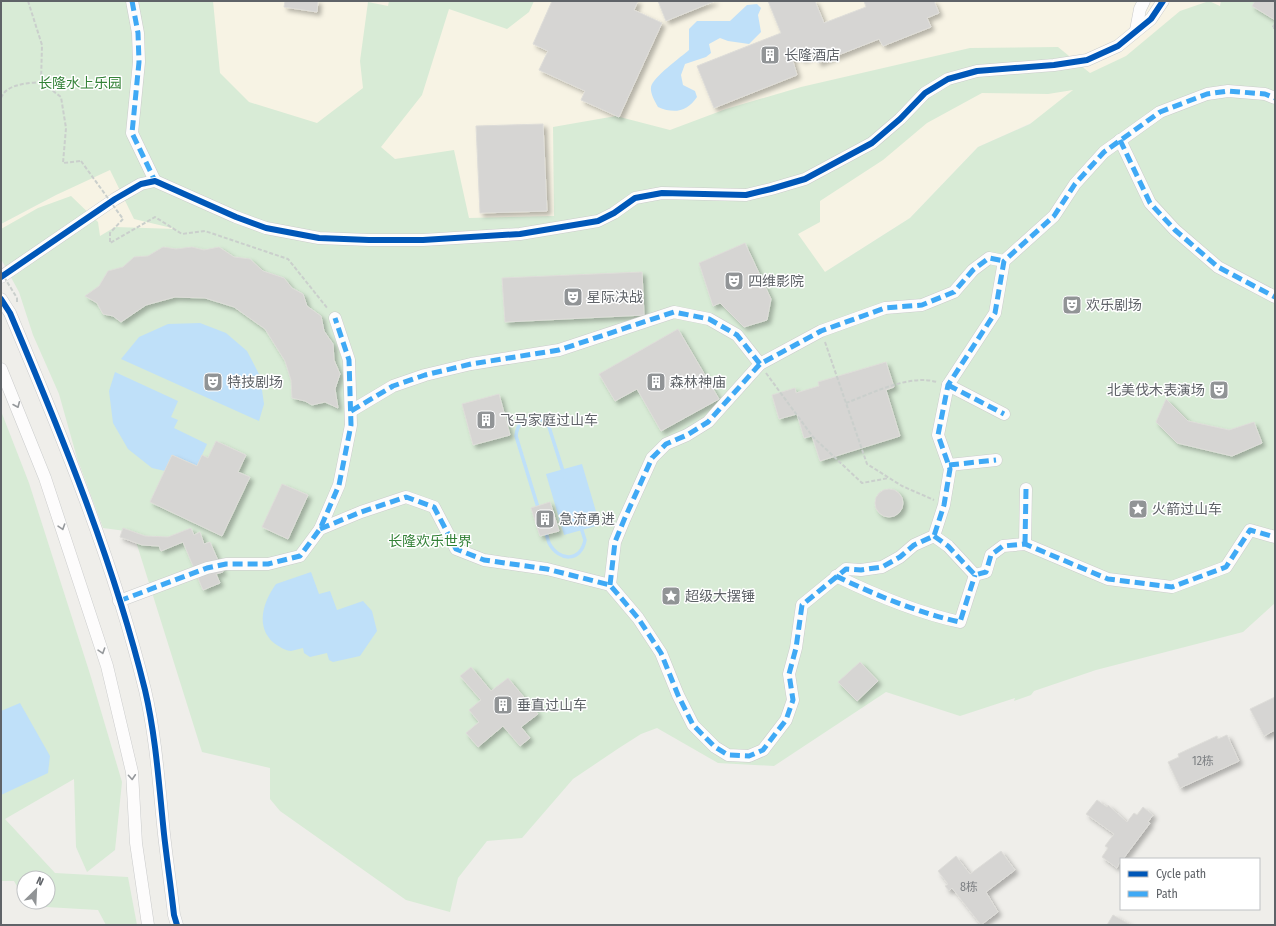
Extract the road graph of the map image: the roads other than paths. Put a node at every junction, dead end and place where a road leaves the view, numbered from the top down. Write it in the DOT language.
graph roads {
  1 [pos="132,1"];
  2 [pos="1144,1"];
  3 [pos="1163,1"];
  4 [pos="1136,30"];
  5 [pos="1275,98"];
  6 [pos="1120,140"];
  7 [pos="155,181"];
  8 [pos="1004,261"];
  9 [pos="1,277"];
  10 [pos="1275,297"];
  11 [pos="1,299"];
  12 [pos="335,318"];
  13 [pos="760,364"];
  14 [pos="1,369"];
  15 [pos="948,385"];
  16 [pos="351,411"];
  17 [pos="1004,414"];
  18 [pos="996,460"];
  19 [pos="949,464"];
  20 [pos="1026,489"];
  21 [pos="320,529"];
  22 [pos="934,536"];
  23 [pos="1275,537"];
  24 [pos="1025,544"];
  25 [pos="976,575"];
  26 [pos="836,576"];
  27 [pos="610,585"];
  28 [pos="119,601"];
  29 [pos="148,925"];
  30 [pos="177,925"];
  1 -- 7 [label="street"];
  2 -- 4 [label="street"];
  3 -- 4 [label="street"];
  4 -- 7 [label="street"];
  5 -- 6 [label="street"];
  6 -- 8 [label="street"];
  6 -- 10 [label="street"];
  7 -- 9 [label="street"];
  8 -- 13 [label="street"];
  8 -- 15 [label="street"];
  11 -- 28 [label="street"];
  12 -- 16 [label="street"];
  13 -- 16 [label="street"];
  13 -- 27 [label="street"];
  14 -- 29 [label="street, one-way"];
  15 -- 17 [label="street"];
  15 -- 19 [label="street"];
  16 -- 21 [label="street"];
  18 -- 19 [label="street"];
  19 -- 22 [label="street"];
  20 -- 24 [label="street"];
  21 -- 27 [label="street"];
  21 -- 28 [label="street"];
  22 -- 25 [label="street"];
  22 -- 26 [label="street"];
  23 -- 24 [label="street"];
  24 -- 25 [label="street"];
  25 -- 26 [label="street"];
  26 -- 27 [label="street"];
  28 -- 30 [label="street"];
}
